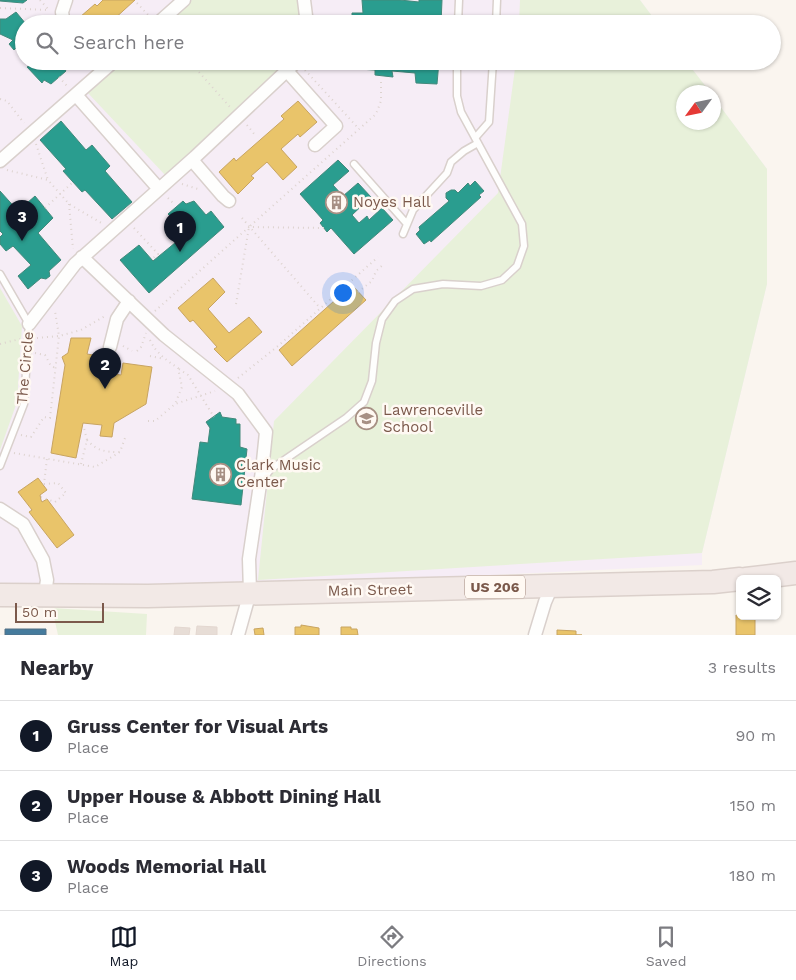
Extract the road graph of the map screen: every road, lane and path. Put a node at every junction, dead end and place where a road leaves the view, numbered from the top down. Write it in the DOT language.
graph roads {
  1 [pos="66,0"];
  2 [pos="184,0"];
  3 [pos="304,0"];
  4 [pos="459,0"];
  5 [pos="497,0"];
  6 [pos="137,3"];
  7 [pos="0,8"];
  8 [pos="49,10"];
  9 [pos="62,15"];
  10 [pos="148,15"];
  11 [pos="161,15"];
  12 [pos="305,15"];
  13 [pos="458,15"];
  14 [pos="496,15"];
  15 [pos="97,70"];
  16 [pos="197,70"];
  17 [pos="305,70"];
  18 [pos="457,70"];
  19 [pos="492,70"];
  20 [pos="286,71"];
  21 [pos="381,79"];
  22 [pos="76,95"];
  23 [pos="0,99"];
  24 [pos="239,116"];
  25 [pos="359,129"];
  26 [pos="32,133"];
  27 [pos="255,135"];
  28 [pos="477,140"];
  29 [pos="315,145"];
  30 [pos="192,160"];
  31 [pos="0,161"];
  32 [pos="354,164"];
  33 [pos="0,168"];
  34 [pos="48,180"];
  35 [pos="73,182"];
  36 [pos="164,184"];
  37 [pos="60,194"];
  38 [pos="226,199"];
  39 [pos="68,204"];
  40 [pos="44,208"];
  41 [pos="242,218"];
  42 [pos="126,219"];
  43 [pos="407,224"];
  44 [pos="249,226"];
  45 [pos="324,228"];
  46 [pos="113,230"];
  47 [pos="403,234"];
  48 [pos="378,257"];
  49 [pos="152,259"];
  50 [pos="79,261"];
  51 [pos="384,264"];
  52 [pos="0,274"];
  53 [pos="358,292"];
  54 [pos="48,299"];
  55 [pos="129,301"];
  56 [pos="236,304"];
  57 [pos="320,308"];
  58 [pos="122,313"];
  59 [pos="151,322"];
  60 [pos="29,324"];
  61 [pos="59,336"];
  62 [pos="28,338"];
  63 [pos="0,344"];
  64 [pos="110,346"];
  65 [pos="137,351"];
  66 [pos="27,352"];
  67 [pos="150,356"];
  68 [pos="164,359"];
  69 [pos="56,368"];
  70 [pos="178,368"];
  71 [pos="228,386"];
  72 [pos="201,395"];
  73 [pos="175,404"];
  74 [pos="214,417"];
  75 [pos="148,421"];
  76 [pos="84,428"];
  77 [pos="13,434"];
  78 [pos="124,438"];
  79 [pos="87,440"];
  80 [pos="120,452"];
  81 [pos="5,456"];
  82 [pos="47,458"];
  83 [pos="81,464"];
  84 [pos="0,466"];
  85 [pos="259,487"];
  86 [pos="41,497"];
  87 [pos="0,509"];
  88 [pos="796,573"];
  89 [pos="779,575"];
  90 [pos="736,579"];
  91 [pos="552,586"];
  92 [pos="250,592"];
  93 [pos="45,594"];
  94 [pos="0,595"];
  95 [pos="238,635"];
  96 [pos="535,635"];
  1 -- 9 [label="street"];
  2 -- 11 [label="street"];
  3 -- 12 [label="street"];
  4 -- 13 [label="lane"];
  5 -- 14 [label="lane"];
  6 -- 10 [label="path"];
  7 -- 8 [label="path"];
  15 -- 22 [label="street"];
  16 -- 24 [label="path"];
  17 -- 25 [label="path"];
  18 -- 28 [label="lane"];
  19 -- 28 [label="lane"];
  20 -- 24 [label="street"];
  20 -- 29 [label="street"];
  21 -- 25 [label="path"];
  22 -- 26 [label="street"];
  22 -- 36 [label="street"];
  23 -- 26 [label="path"];
  24 -- 27 [label="path"];
  24 -- 30 [label="street"];
  25 -- 44 [label="path"];
  26 -- 31 [label="street"];
  26 -- 34 [label="path"];
  28 -- 43 [label="lane"];
  28 -- 85 [label="lane"];
  30 -- 36 [label="street"];
  30 -- 38 [label="street"];
  32 -- 43 [label="lane"];
  33 -- 34 [label="path"];
  34 -- 37 [label="path"];
  35 -- 37 [label="path"];
  36 -- 38 [label="path"];
  36 -- 42 [label="street"];
  37 -- 39 [label="path"];
  37 -- 40 [label="path"];
  39 -- 46 [label="path"];
  39 -- 50 [label="path"];
  41 -- 44 [label="path"];
  42 -- 46 [label="street"];
  42 -- 49 [label="path"];
  43 -- 47 [label="lane"];
  44 -- 45 [label="path"];
  44 -- 56 [label="path"];
  44 -- 57 [label="path"];
  44 -- 59 [label="path"];
  46 -- 50 [label="street"];
  48 -- 57 [label="path"];
  50 -- 54 [label="street"];
  50 -- 55 [label="street"];
  51 -- 53 [label="path"];
  52 -- 60 [label="lane, The Circle"];
  54 -- 60 [label="street"];
  54 -- 61 [label="path"];
  55 -- 58 [label="street"];
  55 -- 59 [label="street"];
  57 -- 71 [label="path"];
  58 -- 61 [label="path"];
  58 -- 64 [label="street"];
  59 -- 71 [label="street"];
  60 -- 62 [label="lane, The Circle"];
  61 -- 62 [label="path"];
  61 -- 69 [label="path"];
  62 -- 63 [label="path"];
  62 -- 66 [label="lane, The Circle"];
  65 -- 68 [label="path"];
  66 -- 69 [label="path"];
  66 -- 77 [label="lane, The Circle"];
  67 -- 68 [label="path"];
  68 -- 70 [label="path"];
  69 -- 77 [label="path"];
  70 -- 72 [label="path"];
  70 -- 73 [label="path"];
  71 -- 72 [label="path"];
  71 -- 85 [label="street"];
  72 -- 73 [label="path"];
  72 -- 74 [label="path"];
  73 -- 75 [label="path"];
  76 -- 79 [label="path"];
  77 -- 81 [label="lane, The Circle"];
  78 -- 80 [label="path"];
  79 -- 80 [label="path"];
  79 -- 83 [label="path"];
  80 -- 83 [label="path"];
  81 -- 82 [label="path"];
  81 -- 84 [label="lane, The Circle"];
  82 -- 83 [label="path"];
  82 -- 86 [label="path"];
  85 -- 92 [label="street"];
  87 -- 93 [label="street"];
  88 -- 89 [label="highway"];
  90 -- 91 [label="highway, Main Street / US 206"];
  91 -- 92 [label="highway, Main Street / US 206"];
  91 -- 96 [label="street"];
  92 -- 93 [label="highway, Main Street / US 206"];
  92 -- 95 [label="street"];
  93 -- 94 [label="highway, Main Street / US 206"];
}
